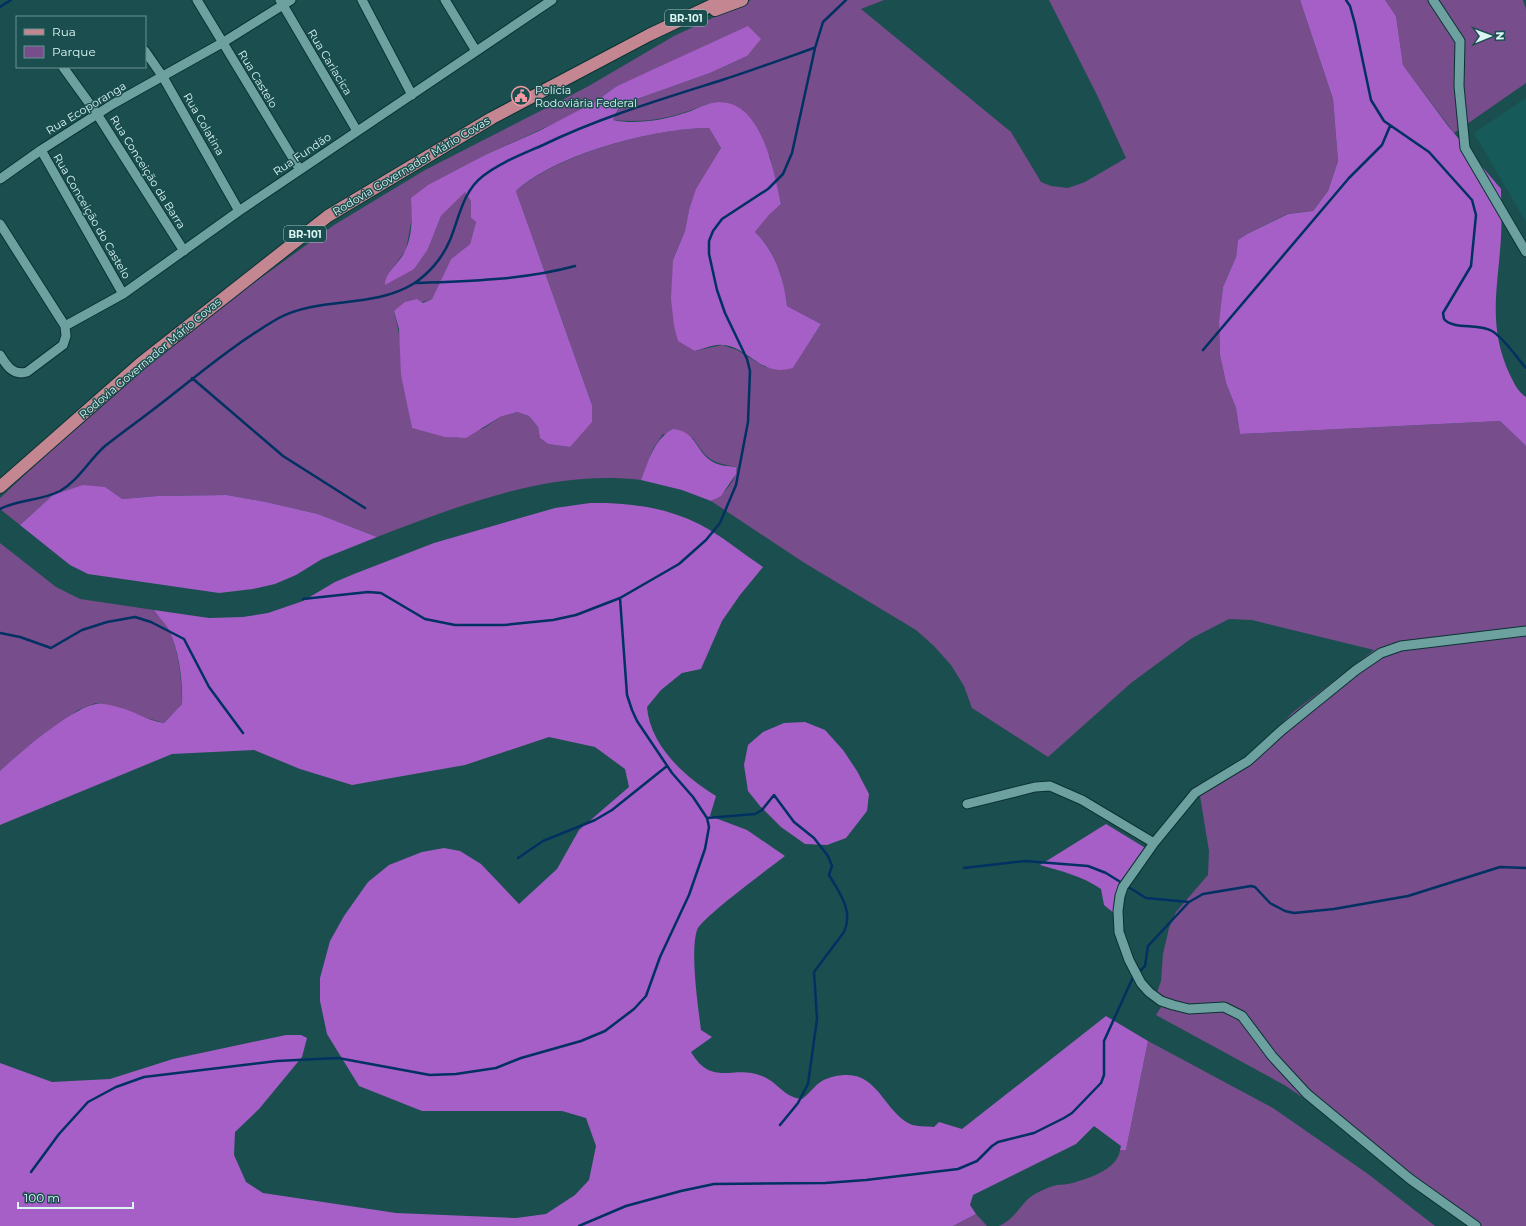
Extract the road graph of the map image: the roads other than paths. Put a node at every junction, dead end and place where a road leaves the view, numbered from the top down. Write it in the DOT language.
graph roads {
  1 [pos="197,0"];
  2 [pos="362,0"];
  3 [pos="445,0"];
  4 [pos="552,0"];
  5 [pos="723,0"];
  6 [pos="742,0"];
  7 [pos="1432,0"];
  8 [pos="284,2"];
  9 [pos="649,35"];
  10 [pos="222,43"];
  11 [pos="476,51"];
  12 [pos="146,53"];
  13 [pos="64,68"];
  14 [pos="163,76"];
  15 [pos="412,95"];
  16 [pos="97,114"];
  17 [pos="357,131"];
  18 [pos="41,150"];
  19 [pos="300,170"];
  20 [pos="0,179"];
  21 [pos="239,210"];
  22 [pos="0,224"];
  23 [pos="184,251"];
  24 [pos="1526,252"];
  25 [pos="123,294"];
  26 [pos="65,329"];
  27 [pos="2,357"];
  28 [pos="0,487"];
  29 [pos="1526,631"];
  30 [pos="967,804"];
  31 [pos="1154,843"];
  32 [pos="1476,1226"];
  1 -- 10 [label="street, Rua Castelo"];
  2 -- 15 [label="street"];
  3 -- 11 [label="street"];
  4 -- 11 [label="street, Rua Fundão"];
  5 -- 9 [label="main road, Rodovia Governador Mário Covas / BR-101"];
  6 -- 9 [label="main road"];
  7 -- 24 [label="street"];
  8 -- 10 [label="street, Rua Ecoporanga"];
  8 -- 17 [label="street, Rua Cariacica"];
  9 -- 28 [label="main road, Rodovia Governador Mário Covas / BR-101"];
  10 -- 14 [label="street, Rua Ecoporanga"];
  10 -- 19 [label="street, Rua Castelo"];
  11 -- 15 [label="street, Rua Fundão"];
  12 -- 14 [label="street, Rua Colatina"];
  13 -- 16 [label="street, Rua Conceição da Barra"];
  14 -- 16 [label="street, Rua Ecoporanga"];
  14 -- 21 [label="street, Rua Colatina"];
  15 -- 17 [label="street, Rua Fundão"];
  16 -- 18 [label="street, Rua Ecoporanga"];
  16 -- 23 [label="street, Rua Conceição da Barra"];
  17 -- 19 [label="street, Rua Fundão"];
  18 -- 20 [label="street, Rua Ecoporanga"];
  18 -- 25 [label="street, Rua Conceição do Castelo"];
  19 -- 21 [label="street, Rua Fundão"];
  21 -- 23 [label="street, Rua Fundão"];
  22 -- 26 [label="street"];
  23 -- 25 [label="street, Rua Fundão"];
  25 -- 26 [label="street, Rua Fundão"];
  26 -- 27 [label="street"];
  29 -- 31 [label="street"];
  30 -- 31 [label="street"];
  31 -- 32 [label="street"];
}
